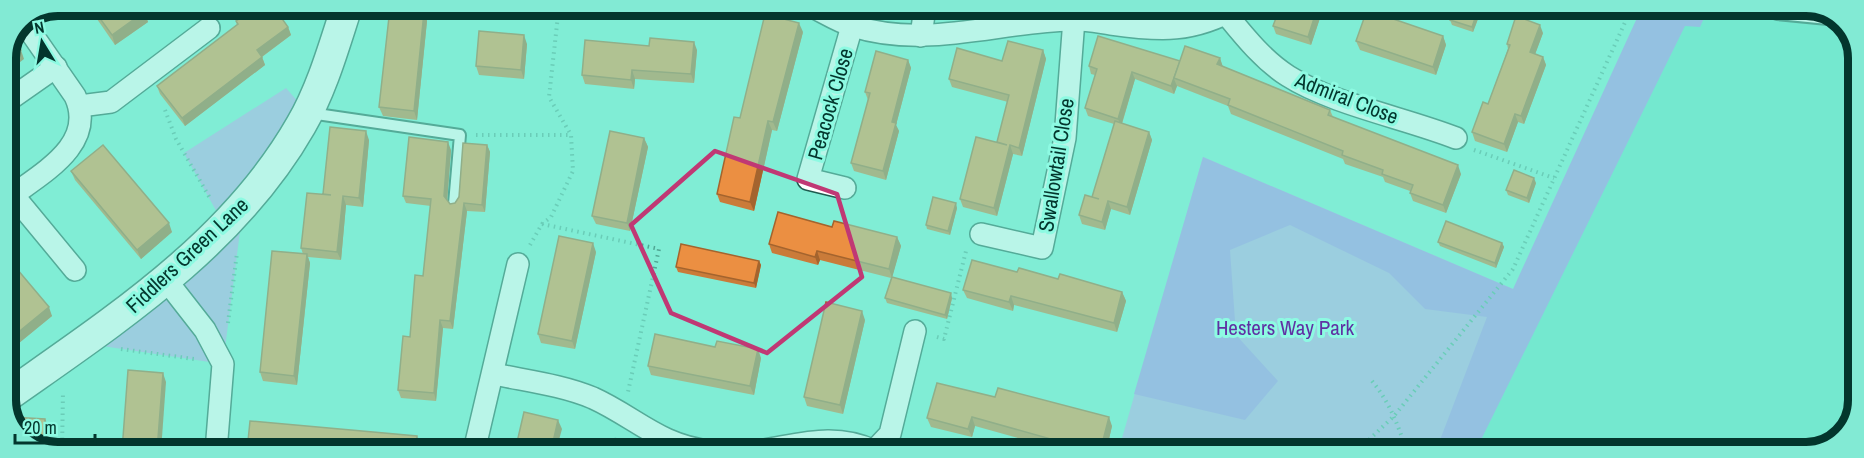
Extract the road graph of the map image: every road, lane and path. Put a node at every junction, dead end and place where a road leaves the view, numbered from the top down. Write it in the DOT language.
graph roads {
  1 [pos="343,16"];
  2 [pos="558,16"];
  3 [pos="832,16"];
  4 [pos="924,16"];
  5 [pos="1216,16"];
  6 [pos="1236,16"];
  7 [pos="1628,16"];
  8 [pos="1797,16"];
  9 [pos="1815,18"];
  10 [pos="1074,19"];
  11 [pos="852,26"];
  12 [pos="209,28"];
  13 [pos="29,29"];
  14 [pos="921,36"];
  15 [pos="56,66"];
  16 [pos="16,95"];
  17 [pos="80,106"];
  18 [pos="165,110"];
  19 [pos="307,112"];
  20 [pos="460,135"];
  21 [pos="571,135"];
  22 [pos="1456,138"];
  23 [pos="1554,178"];
  24 [pos="845,188"];
  25 [pos="16,191"];
  26 [pos="454,204"];
  27 [pos="16,205"];
  28 [pos="234,216"];
  29 [pos="542,224"];
  30 [pos="981,234"];
  31 [pos="518,264"];
  32 [pos="75,270"];
  33 [pos="166,280"];
  34 [pos="915,331"];
  35 [pos="73,350"];
  36 [pos="223,364"];
  37 [pos="494,374"];
  38 [pos="1372,381"];
  39 [pos="17,389"];
  40 [pos="623,415"];
  41 [pos="1394,416"];
  42 [pos="63,442"];
  43 [pos="217,442"];
  44 [pos="476,442"];
  45 [pos="678,442"];
  46 [pos="806,442"];
  47 [pos="847,442"];
  48 [pos="882,442"];
  49 [pos="1367,442"];
  50 [pos="1403,442"];
  1 -- 19 [label="street, Fiddlers Green Lane"];
  2 -- 21 [label="path"];
  3 -- 11 [label="street"];
  4 -- 14 [label="street"];
  5 -- 10 [label="street"];
  6 -- 22 [label="street, Admiral Close"];
  7 -- 23 [label="path"];
  8 -- 9 [label="lane"];
  10 -- 14 [label="street"];
  10 -- 30 [label="street, Swallowtail Close"];
  11 -- 14 [label="street"];
  11 -- 24 [label="street, Peacock Close"];
  12 -- 17 [label="street"];
  13 -- 15 [label="street"];
  15 -- 16 [label="street"];
  15 -- 17 [label="street"];
  17 -- 25 [label="street"];
  18 -- 28 [label="path"];
  19 -- 20 [label="lane"];
  19 -- 28 [label="street, Fiddlers Green Lane"];
  20 -- 21 [label="path"];
  20 -- 26 [label="lane"];
  21 -- 29 [label="path"];
  22 -- 23 [label="path"];
  23 -- 41 [label="path"];
  27 -- 32 [label="street"];
  28 -- 33 [label="street, Fiddlers Green Lane"];
  28 -- 36 [label="path"];
  29 -- 31 [label="path"];
  29 -- 40 [label="path"];
  30 -- 34 [label="path"];
  31 -- 37 [label="street"];
  33 -- 35 [label="street, Fiddlers Green Lane"];
  33 -- 36 [label="street"];
  34 -- 48 [label="street"];
  35 -- 36 [label="path"];
  35 -- 39 [label="street, Fiddlers Green Lane"];
  35 -- 42 [label="path"];
  36 -- 43 [label="street"];
  37 -- 40 [label="street"];
  37 -- 44 [label="street"];
  38 -- 41 [label="path"];
  40 -- 45 [label="street"];
  41 -- 49 [label="path"];
  41 -- 50 [label="path"];
  46 -- 47 [label="street"];
}
